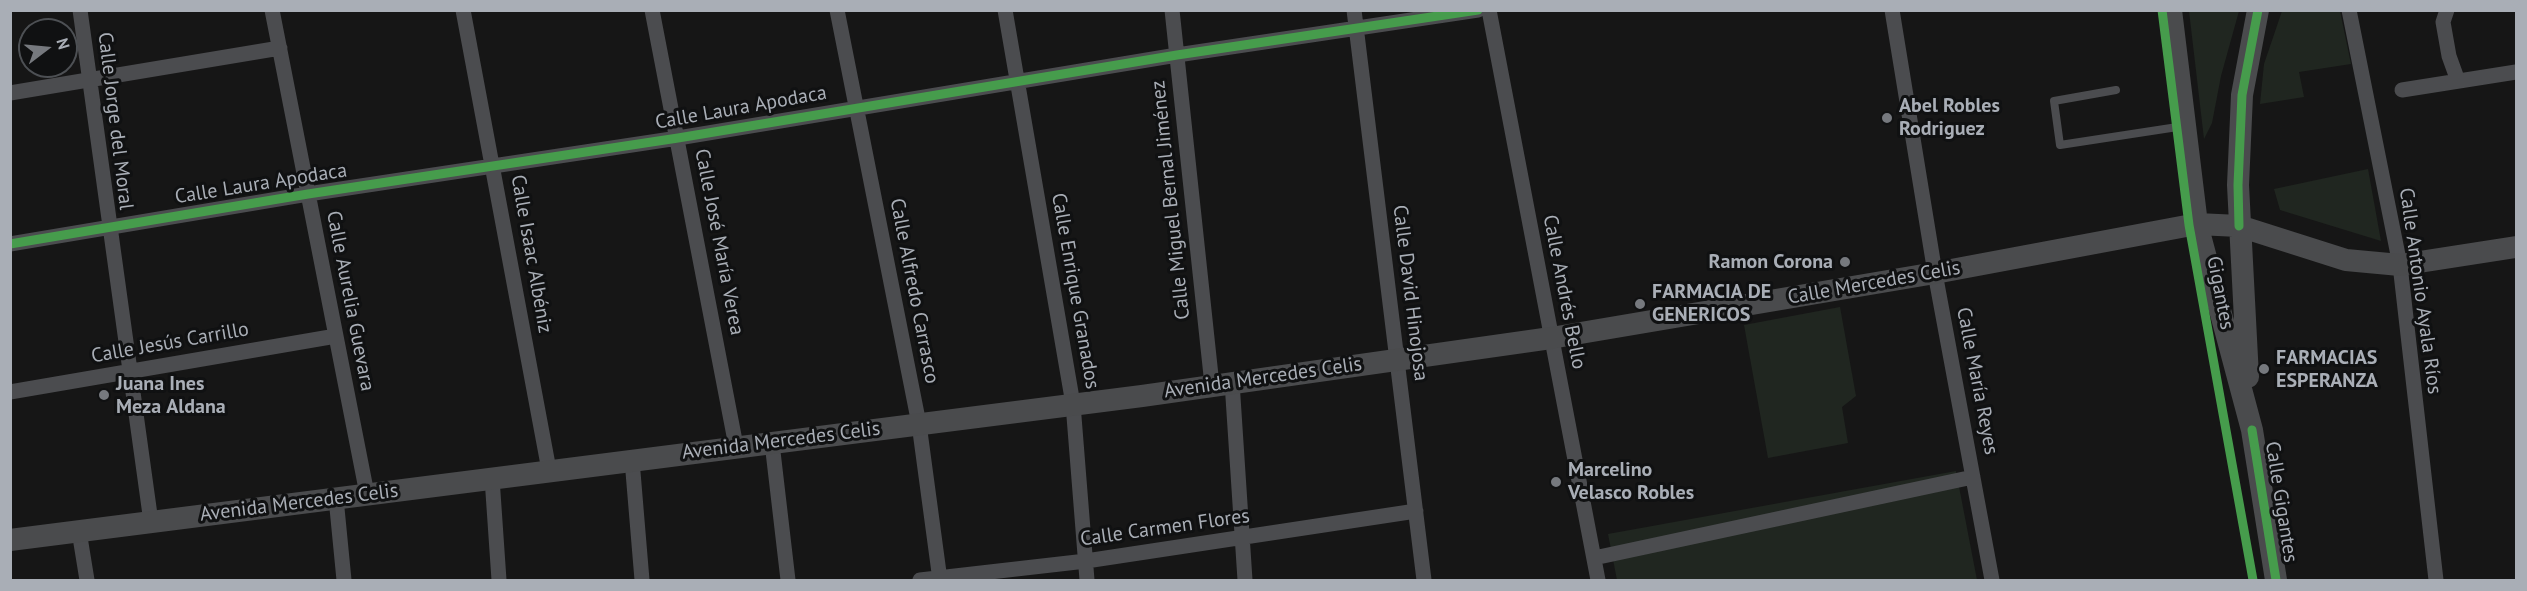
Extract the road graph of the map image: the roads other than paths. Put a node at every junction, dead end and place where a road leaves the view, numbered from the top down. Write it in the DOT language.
graph roads {
  1 [pos="80,10"];
  2 [pos="272,10"];
  3 [pos="463,10"];
  4 [pos="652,10"];
  5 [pos="837,10"];
  6 [pos="1005,10"];
  7 [pos="1172,10"];
  8 [pos="1354,10"];
  9 [pos="1479,10"];
  10 [pos="1489,10"];
  11 [pos="1892,10"];
  12 [pos="2172,10"];
  13 [pos="2258,10"];
  14 [pos="2349,10"];
  15 [pos="2447,10"];
  16 [pos="1356,29"];
  17 [pos="280,48"];
  18 [pos="1177,55"];
  19 [pos="2517,72"];
  20 [pos="88,80"];
  21 [pos="1017,81"];
  22 [pos="2458,81"];
  23 [pos="2116,90"];
  24 [pos="2402,90"];
  25 [pos="10,93"];
  26 [pos="857,107"];
  27 [pos="2186,126"];
  28 [pos="678,138"];
  29 [pos="494,166"];
  30 [pos="308,194"];
  31 [pos="2198,224"];
  32 [pos="2240,226"];
  33 [pos="108,228"];
  34 [pos="10,244"];
  35 [pos="2517,248"];
  36 [pos="2400,265"];
  37 [pos="1935,273"];
  38 [pos="336,336"];
  39 [pos="1551,338"];
  40 [pos="1397,359"];
  41 [pos="129,371"];
  42 [pos="1222,384"];
  43 [pos="10,392"];
  44 [pos="1073,404"];
  45 [pos="919,424"];
  46 [pos="2252,430"];
  47 [pos="772,443"];
  48 [pos="736,446"];
  49 [pos="632,460"];
  50 [pos="549,470"];
  51 [pos="1973,477"];
  52 [pos="492,478"];
  53 [pos="367,494"];
  54 [pos="336,498"];
  55 [pos="1416,511"];
  56 [pos="151,522"];
  57 [pos="79,531"];
  58 [pos="1243,538"];
  59 [pos="10,540"];
  60 [pos="1594,558"];
  61 [pos="1086,561"];
  62 [pos="940,579"];
  63 [pos="87,580"];
  64 [pos="344,580"];
  65 [pos="499,580"];
  66 [pos="642,580"];
  67 [pos="788,580"];
  68 [pos="920,580"];
  69 [pos="1087,580"];
  70 [pos="1245,580"];
  71 [pos="1424,580"];
  72 [pos="1598,580"];
  73 [pos="1992,580"];
  74 [pos="2276,580"];
  75 [pos="2436,580"];
  1 -- 20 [label="street, Calle Jorge del Moral"];
  2 -- 17 [label="street, Calle Aurelia Guevara"];
  3 -- 29 [label="street, Calle Isaac Albéniz"];
  4 -- 28 [label="street, Calle José María Verea"];
  5 -- 26 [label="street, Calle Alfredo Carrasco"];
  6 -- 21 [label="street, Calle Enrique Granados"];
  7 -- 18 [label="street, Calle Miguel Bernal Jiménez"];
  8 -- 16 [label="street, Calle David Hinojosa"];
  9 -- 16 [label="street, Calle Laura Apodaca"];
  10 -- 39 [label="street, Calle Andrés Bello"];
  11 -- 37 [label="street, Calle María Reyes"];
  12 -- 27 [label="main road, Calle Gigantes"];
  13 -- 32 [label="main road"];
  14 -- 36 [label="street, Calle Antonio Ayala Ríos"];
  15 -- 22 [label="street"];
  16 -- 18 [label="street, Calle Laura Apodaca"];
  16 -- 40 [label="street, Calle David Hinojosa"];
  17 -- 20 [label="street"];
  17 -- 30 [label="street, Calle Aurelia Guevara"];
  18 -- 21 [label="street, Calle Laura Apodaca"];
  18 -- 42 [label="street, Calle Miguel Bernal Jiménez"];
  19 -- 22 [label="street"];
  20 -- 25 [label="street"];
  20 -- 33 [label="street, Calle Jorge del Moral"];
  21 -- 26 [label="street, Calle Laura Apodaca"];
  21 -- 44 [label="street, Calle Enrique Granados"];
  22 -- 24 [label="street"];
  23 -- 27 [label="lane"];
  26 -- 28 [label="street, Calle Laura Apodaca"];
  26 -- 45 [label="street, Calle Alfredo Carrasco"];
  27 -- 31 [label="main road, Calle Gigantes"];
  28 -- 29 [label="street, Calle Laura Apodaca"];
  28 -- 48 [label="street, Calle José María Verea"];
  29 -- 30 [label="street, Calle Laura Apodaca"];
  29 -- 50 [label="street, Calle Isaac Albéniz"];
  30 -- 33 [label="street, Calle Laura Apodaca"];
  30 -- 38 [label="street, Calle Aurelia Guevara"];
  31 -- 32 [label="main road, Calle Mercedes Celis"];
  31 -- 37 [label="main road, Calle Mercedes Celis"];
  31 -- 46 [label="main road, Calle Gigantes"];
  32 -- 36 [label="main road, Calle Mercedes Celis"];
  32 -- 46 [label="main road"];
  33 -- 34 [label="street, Calle Laura Apodaca"];
  33 -- 41 [label="street, Calle Jorge del Moral"];
  35 -- 36 [label="main road, Calle Mercedes Celis"];
  36 -- 75 [label="street, Calle Antonio Ayala Ríos"];
  37 -- 39 [label="main road, Calle Mercedes Celis"];
  37 -- 51 [label="street, Calle María Reyes"];
  38 -- 41 [label="street, Calle Jesús Carrillo"];
  38 -- 53 [label="street, Calle Aurelia Guevara"];
  39 -- 40 [label="main road, Avenida Mercedes Celis"];
  39 -- 60 [label="street, Calle Andrés Bello"];
  40 -- 42 [label="main road, Avenida Mercedes Celis"];
  40 -- 55 [label="street, Calle David Hinojosa"];
  41 -- 43 [label="street, Calle Jesús Carrillo"];
  41 -- 56 [label="street, Calle Jorge del Moral"];
  42 -- 44 [label="main road, Avenida Mercedes Celis"];
  42 -- 58 [label="street, Calle Miguel Bernal Jiménez"];
  44 -- 45 [label="main road, Avenida Mercedes Celis"];
  44 -- 61 [label="street, Calle Enrique Granados"];
  45 -- 47 [label="main road, Avenida Mercedes Celis"];
  45 -- 62 [label="street, Calle Alfredo Carrasco"];
  46 -- 74 [label="main road, Calle Gigantes"];
  47 -- 48 [label="main road, Avenida Mercedes Celis"];
  47 -- 67 [label="street"];
  48 -- 49 [label="main road, Avenida Mercedes Celis"];
  49 -- 50 [label="main road, Avenida Mercedes Celis"];
  49 -- 66 [label="street"];
  50 -- 52 [label="main road, Avenida Mercedes Celis"];
  51 -- 60 [label="street"];
  51 -- 73 [label="street, Calle María Reyes"];
  52 -- 53 [label="main road, Avenida Mercedes Celis"];
  52 -- 65 [label="street"];
  53 -- 54 [label="main road, Avenida Mercedes Celis"];
  54 -- 56 [label="main road, Avenida Mercedes Celis"];
  54 -- 64 [label="street"];
  55 -- 58 [label="street, Calle Carmen Flores"];
  55 -- 71 [label="street, Calle David Hinojosa"];
  56 -- 57 [label="main road, Avenida Mercedes Celis"];
  57 -- 59 [label="main road, Avenida Mercedes Celis"];
  57 -- 63 [label="street"];
  58 -- 61 [label="street, Calle Carmen Flores"];
  58 -- 70 [label="street, Calle Miguel Bernal Jiménez"];
  60 -- 72 [label="street, Calle Andrés Bello"];
  61 -- 62 [label="street, Calle Carmen Flores"];
  61 -- 69 [label="street, Calle Enrique Granados"];
  62 -- 68 [label="street, Calle Carmen Flores"];
}
